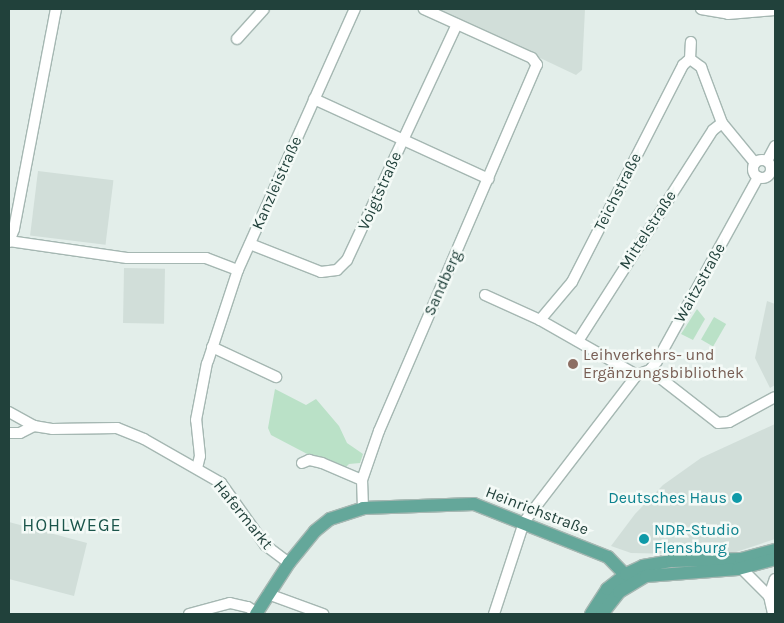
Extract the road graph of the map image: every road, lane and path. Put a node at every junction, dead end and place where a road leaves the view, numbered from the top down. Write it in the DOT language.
graph roads {
  1 [pos="56,9"];
  2 [pos="264,9"];
  3 [pos="355,9"];
  4 [pos="424,9"];
  5 [pos="701,9"];
  6 [pos="775,10"];
  7 [pos="457,24"];
  8 [pos="238,39"];
  9 [pos="691,42"];
  10 [pos="690,59"];
  11 [pos="314,100"];
  12 [pos="722,123"];
  13 [pos="402,140"];
  14 [pos="775,146"];
  15 [pos="767,161"];
  16 [pos="755,163"];
  17 [pos="773,174"];
  18 [pos="758,177"];
  19 [pos="489,179"];
  20 [pos="9,241"];
  21 [pos="250,244"];
  22 [pos="238,270"];
  23 [pos="485,295"];
  24 [pos="540,320"];
  25 [pos="578,341"];
  26 [pos="212,347"];
  27 [pos="650,370"];
  28 [pos="636,375"];
  29 [pos="276,377"];
  30 [pos="775,397"];
  31 [pos="9,412"];
  32 [pos="34,426"];
  33 [pos="9,432"];
  34 [pos="302,463"];
  35 [pos="197,468"];
  36 [pos="362,480"];
  37 [pos="363,508"];
  38 [pos="524,522"];
  39 [pos="775,550"];
  40 [pos="775,560"];
  41 [pos="724,561"];
  42 [pos="289,563"];
  43 [pos="743,568"];
  44 [pos="626,578"];
  45 [pos="775,579"];
  46 [pos="268,594"];
  47 [pos="769,596"];
  48 [pos="189,614"];
  49 [pos="257,614"];
  50 [pos="322,614"];
  51 [pos="494,614"];
  52 [pos="591,614"];
  53 [pos="602,614"];
  54 [pos="773,614"];
  1 -- 20 [label="street"];
  2 -- 8 [label="street"];
  3 -- 11 [label="street, Kanzleistraße"];
  4 -- 7 [label="street"];
  5 -- 6 [label="street"];
  7 -- 13 [label="street, Voigtstraße"];
  7 -- 19 [label="street, Sandberg"];
  9 -- 10 [label="street"];
  10 -- 12 [label="street"];
  10 -- 24 [label="street, Teichstraße"];
  11 -- 13 [label="street"];
  11 -- 21 [label="street, Kanzleistraße"];
  12 -- 16 [label="street"];
  12 -- 25 [label="street, Mittelstraße"];
  13 -- 19 [label="street"];
  13 -- 21 [label="street, Voigtstraße"];
  14 -- 15 [label="street"];
  15 -- 16 [label="street"];
  15 -- 17 [label="street"];
  16 -- 18 [label="street"];
  17 -- 18 [label="street"];
  18 -- 27 [label="street, Waitzstraße"];
  19 -- 36 [label="street, Sandberg"];
  20 -- 22 [label="street"];
  21 -- 22 [label="street, Kanzleistraße"];
  22 -- 26 [label="street, Kanzleistraße"];
  23 -- 24 [label="street"];
  24 -- 25 [label="street"];
  25 -- 28 [label="street"];
  26 -- 29 [label="street"];
  26 -- 35 [label="street, Kanzleistraße"];
  27 -- 28 [label="street"];
  27 -- 30 [label="street"];
  28 -- 38 [label="street"];
  31 -- 32 [label="street"];
  32 -- 33 [label="street"];
  32 -- 35 [label="street, Hafermarkt"];
  34 -- 36 [label="street"];
  35 -- 42 [label="street, Hafermarkt"];
  36 -- 37 [label="street, Sandberg"];
  37 -- 38 [label="main road, Heinrichstraße"];
  37 -- 42 [label="main road, Heinrichstraße"];
  38 -- 44 [label="main road, Heinrichstraße"];
  38 -- 51 [label="street"];
  39 -- 41 [label="main road"];
  40 -- 43 [label="main road"];
  41 -- 43 [label="street"];
  41 -- 44 [label="main road"];
  42 -- 46 [label="main road, Heinrichstraße"];
  43 -- 44 [label="main road"];
  43 -- 47 [label="street"];
  44 -- 52 [label="main road"];
  44 -- 53 [label="main road"];
  45 -- 47 [label="street"];
  46 -- 49 [label="main road, Heinrichstraße"];
  46 -- 50 [label="street"];
  47 -- 54 [label="street"];
  48 -- 49 [label="street"];
}
